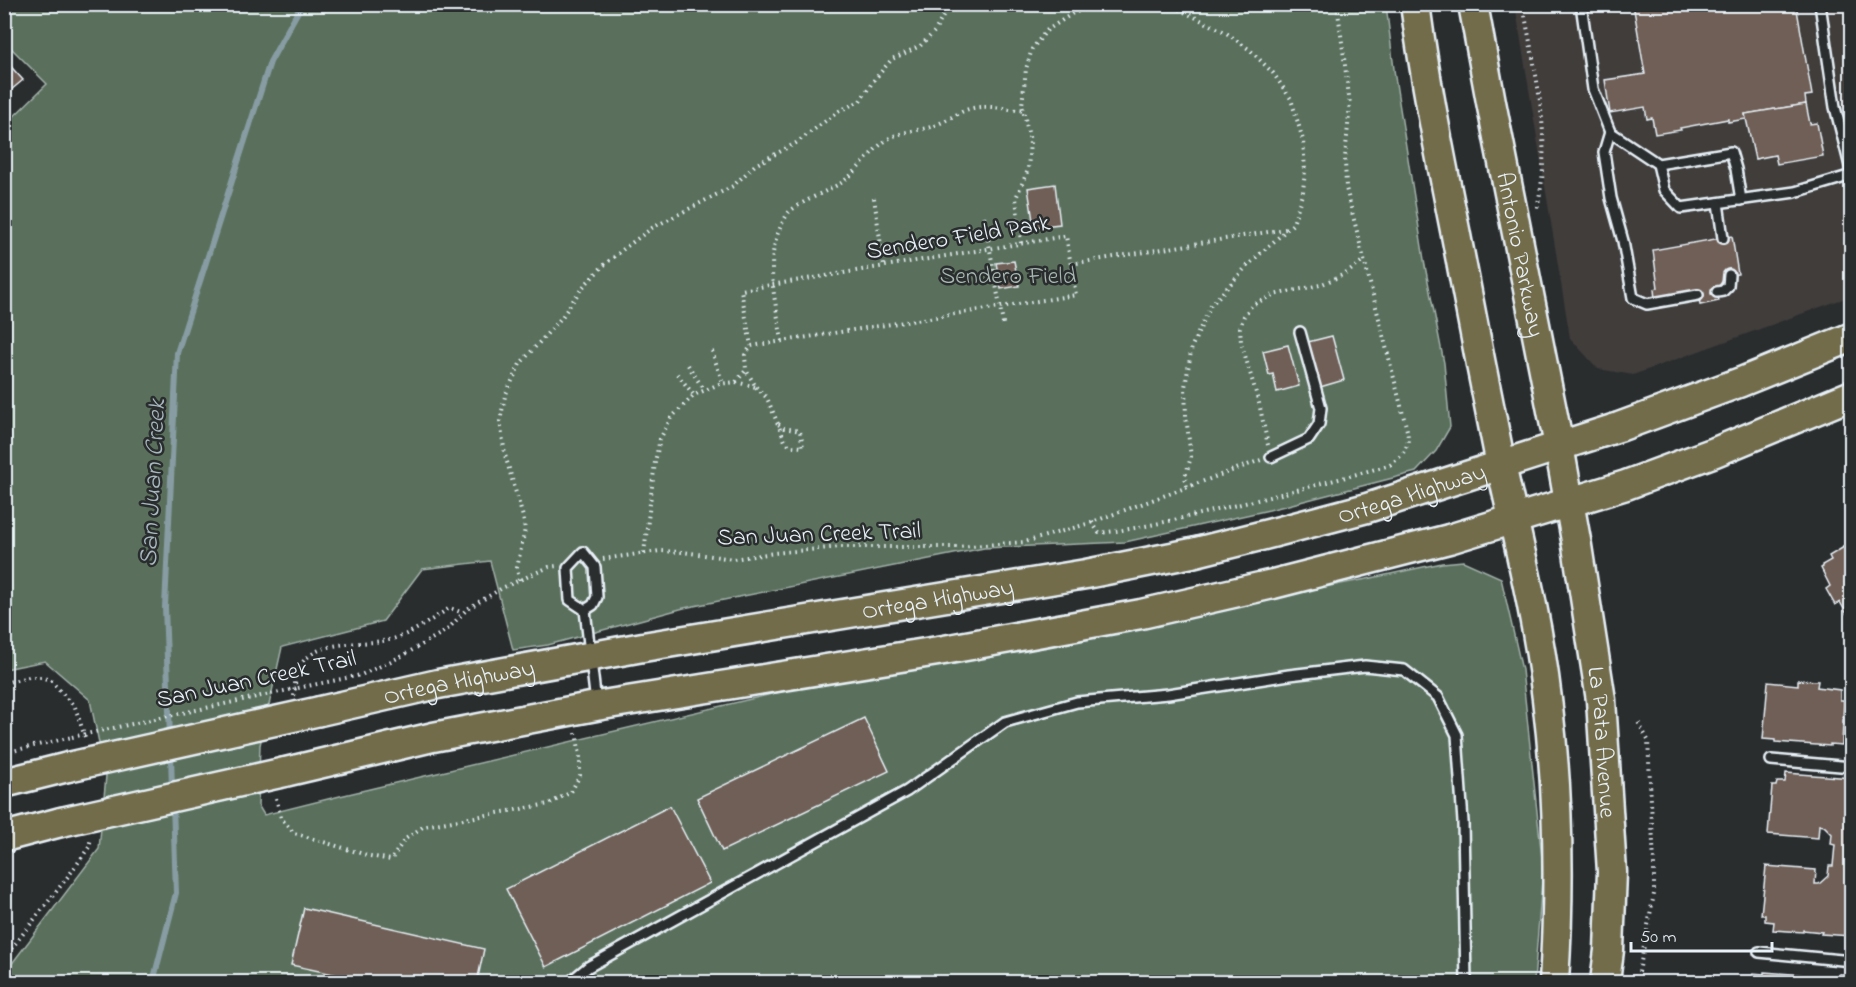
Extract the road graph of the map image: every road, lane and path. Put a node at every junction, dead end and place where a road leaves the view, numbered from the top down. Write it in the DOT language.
graph roads {
  1 [pos="950,4"];
  2 [pos="1102,4"];
  3 [pos="1167,4"];
  4 [pos="1415,4"];
  5 [pos="1473,4"];
  6 [pos="1523,4"];
  7 [pos="1581,4"];
  8 [pos="1820,4"];
  9 [pos="1024,111"];
  10 [pos="1610,132"];
  11 [pos="1658,164"];
  12 [pos="1851,174"];
  13 [pos="874,198"];
  14 [pos="1741,201"];
  15 [pos="1718,203"];
  16 [pos="1537,211"];
  17 [pos="984,216"];
  18 [pos="1288,229"];
  19 [pos="1723,238"];
  20 [pos="1021,243"];
  21 [pos="990,249"];
  22 [pos="1364,261"];
  23 [pos="1071,264"];
  24 [pos="884,266"];
  25 [pos="1729,275"];
  26 [pos="773,285"];
  27 [pos="1717,292"];
  28 [pos="1698,295"];
  29 [pos="1000,307"];
  30 [pos="1003,324"];
  31 [pos="1300,332"];
  32 [pos="1851,337"];
  33 [pos="782,341"];
  34 [pos="751,345"];
  35 [pos="712,351"];
  36 [pos="688,365"];
  37 [pos="746,370"];
  38 [pos="677,374"];
  39 [pos="736,382"];
  40 [pos="723,384"];
  41 [pos="756,387"];
  42 [pos="704,390"];
  43 [pos="694,395"];
  44 [pos="1851,395"];
  45 [pos="778,424"];
  46 [pos="1559,446"];
  47 [pos="1271,457"];
  48 [pos="1502,465"];
  49 [pos="1187,488"];
  50 [pos="1569,504"];
  51 [pos="1514,520"];
  52 [pos="644,553"];
  53 [pos="590,561"];
  54 [pos="573,563"];
  55 [pos="519,580"];
  56 [pos="585,610"];
  57 [pos="591,656"];
  58 [pos="596,706"];
  59 [pos="1638,723"];
  60 [pos="4,753"];
  61 [pos="1771,760"];
  62 [pos="1851,767"];
  63 [pos="4,783"];
  64 [pos="4,837"];
  65 [pos="1759,952"];
  66 [pos="1851,961"];
  67 [pos="570,982"];
  68 [pos="1466,982"];
  69 [pos="1554,982"];
  70 [pos="1605,982"];
  71 [pos="1632,982"];
  1 -- 55 [label="path"];
  2 -- 9 [label="path"];
  3 -- 18 [label="path"];
  4 -- 48 [label="main road"];
  5 -- 46 [label="main road, Antonio Parkway"];
  6 -- 16 [label="path"];
  7 -- 10 [label="lane"];
  8 -- 12 [label="lane"];
  9 -- 20 [label="path"];
  9 -- 26 [label="path"];
  10 -- 11 [label="lane"];
  10 -- 28 [label="lane"];
  11 -- 14 [label="lane"];
  11 -- 15 [label="lane"];
  12 -- 14 [label="lane"];
  13 -- 24 [label="path"];
  14 -- 15 [label="lane"];
  15 -- 19 [label="lane"];
  17 -- 21 [label="path"];
  18 -- 23 [label="path"];
  18 -- 49 [label="path"];
  20 -- 21 [label="path, Sendero Field Park"];
  20 -- 23 [label="path, Sendero Field Park"];
  21 -- 24 [label="path, Sendero Field Park"];
  21 -- 29 [label="path"];
  22 -- 47 [label="path"];
  23 -- 29 [label="path, Sendero Field Park"];
  24 -- 26 [label="path, Sendero Field Park"];
  25 -- 27 [label="lane"];
  26 -- 33 [label="path"];
  26 -- 34 [label="path, Sendero Field Park"];
  29 -- 30 [label="path"];
  29 -- 33 [label="path, Sendero Field Park"];
  31 -- 47 [label="lane"];
  32 -- 46 [label="main road, Ortega Highway"];
  33 -- 34 [label="path, Sendero Field Park"];
  34 -- 37 [label="path, Sendero Field Park"];
  35 -- 40 [label="path"];
  36 -- 42 [label="path"];
  37 -- 39 [label="path, Sendero Field Park"];
  37 -- 41 [label="path"];
  38 -- 43 [label="path"];
  39 -- 40 [label="path"];
  39 -- 41 [label="path"];
  40 -- 42 [label="path"];
  41 -- 45 [label="path"];
  42 -- 43 [label="path"];
  43 -- 52 [label="path"];
  44 -- 50 [label="main road, Ortega Highway"];
  45 -- 45 [label="path"];
  46 -- 48 [label="main road, Ortega Highway"];
  46 -- 50 [label="main road, Antonio Parkway"];
  47 -- 49 [label="path, San Juan Creek Trail"];
  48 -- 51 [label="main road"];
  48 -- 57 [label="main road, Ortega Highway"];
  49 -- 52 [label="path, San Juan Creek Trail"];
  50 -- 51 [label="main road, Ortega Highway"];
  50 -- 70 [label="main road, La Pata Avenue"];
  51 -- 58 [label="main road, Ortega Highway"];
  51 -- 69 [label="main road"];
  52 -- 53 [label="path, San Juan Creek Trail"];
  53 -- 54 [label="lane"];
  53 -- 56 [label="lane"];
  54 -- 55 [label="path, San Juan Creek Trail"];
  54 -- 56 [label="lane"];
  55 -- 60 [label="path, San Juan Creek Trail, bridge"];
  56 -- 57 [label="lane"];
  57 -- 58 [label="lane"];
  57 -- 63 [label="main road, Ortega Highway, bridge"];
  58 -- 64 [label="main road, Ortega Highway, bridge"];
  59 -- 71 [label="path"];
  61 -- 62 [label="lane"];
  65 -- 66 [label="lane"];
  67 -- 68 [label="lane"];
}
